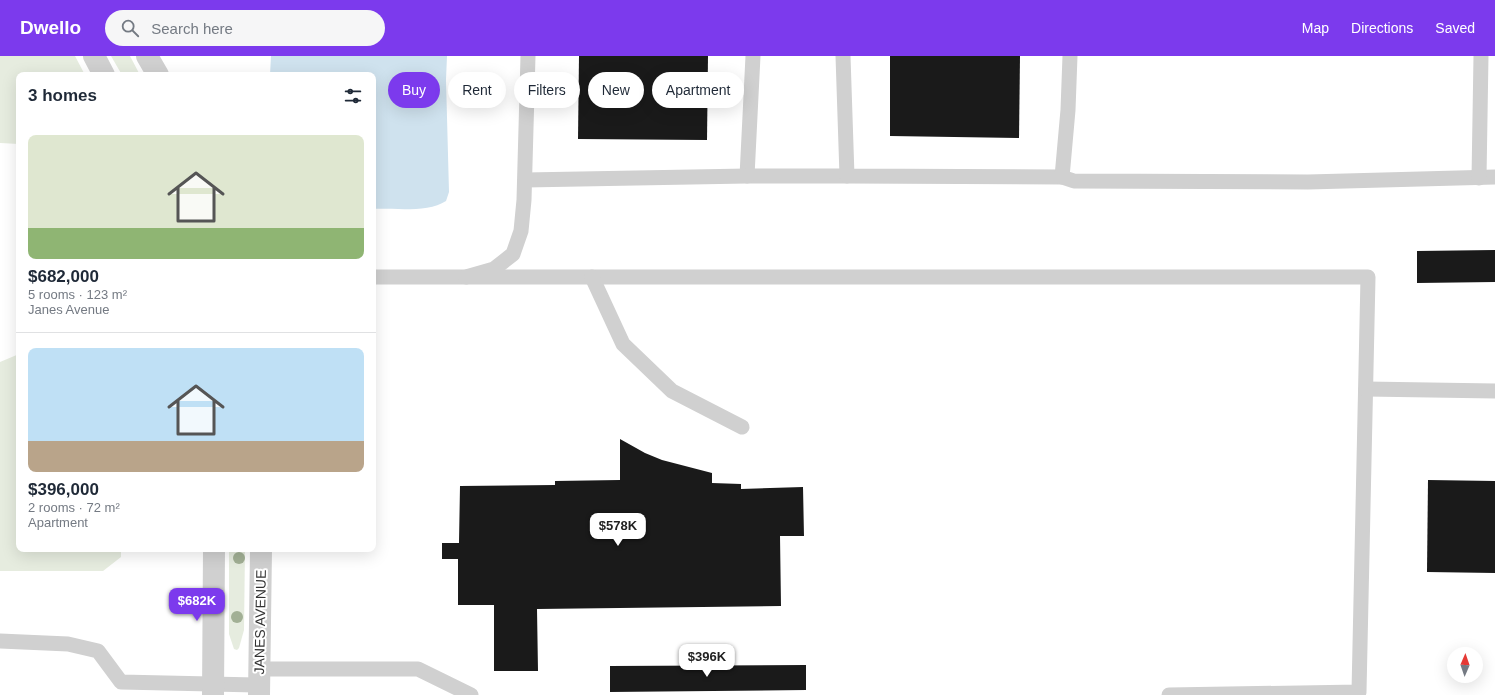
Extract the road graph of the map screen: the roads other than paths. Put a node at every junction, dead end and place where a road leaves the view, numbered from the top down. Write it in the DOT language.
graph roads {
  1 [pos="94,56"];
  2 [pos="147,56"];
  3 [pos="528,56"];
  4 [pos="753,56"];
  5 [pos="843,56"];
  6 [pos="1070,56"];
  7 [pos="1481,56"];
  8 [pos="102,72"];
  9 [pos="156,72"];
  10 [pos="747,176"];
  11 [pos="847,176"];
  12 [pos="1062,177"];
  13 [pos="1495,177"];
  14 [pos="1479,178"];
  15 [pos="525,180"];
  16 [pos="376,277"];
  17 [pos="466,277"];
  18 [pos="592,277"];
  19 [pos="1366,389"];
  20 [pos="1495,392"];
  21 [pos="742,427"];
  22 [pos="214,552"];
  23 [pos="261,552"];
  24 [pos="0,641"];
  25 [pos="259,683"];
  26 [pos="121,688"];
  27 [pos="213,690"];
  28 [pos="471,695"];
  29 [pos="1169,695"];
  1 -- 8 [label="street"];
  2 -- 9 [label="street"];
  3 -- 15 [label="lane"];
  4 -- 10 [label="lane"];
  5 -- 11 [label="lane"];
  6 -- 12 [label="lane"];
  7 -- 14 [label="lane"];
  10 -- 11 [label="lane"];
  10 -- 15 [label="lane"];
  11 -- 12 [label="lane"];
  12 -- 14 [label="lane"];
  13 -- 14 [label="lane"];
  15 -- 17 [label="lane"];
  16 -- 17 [label="lane"];
  17 -- 18 [label="lane"];
  18 -- 19 [label="lane"];
  18 -- 21 [label="lane"];
  19 -- 20 [label="lane"];
  19 -- 29 [label="lane"];
  22 -- 27 [label="street"];
  23 -- 25 [label="street, JANES AVENUE"];
  24 -- 26 [label="lane"];
  25 -- 27 [label="lane"];
  25 -- 28 [label="lane"];
  26 -- 27 [label="lane"];
}
